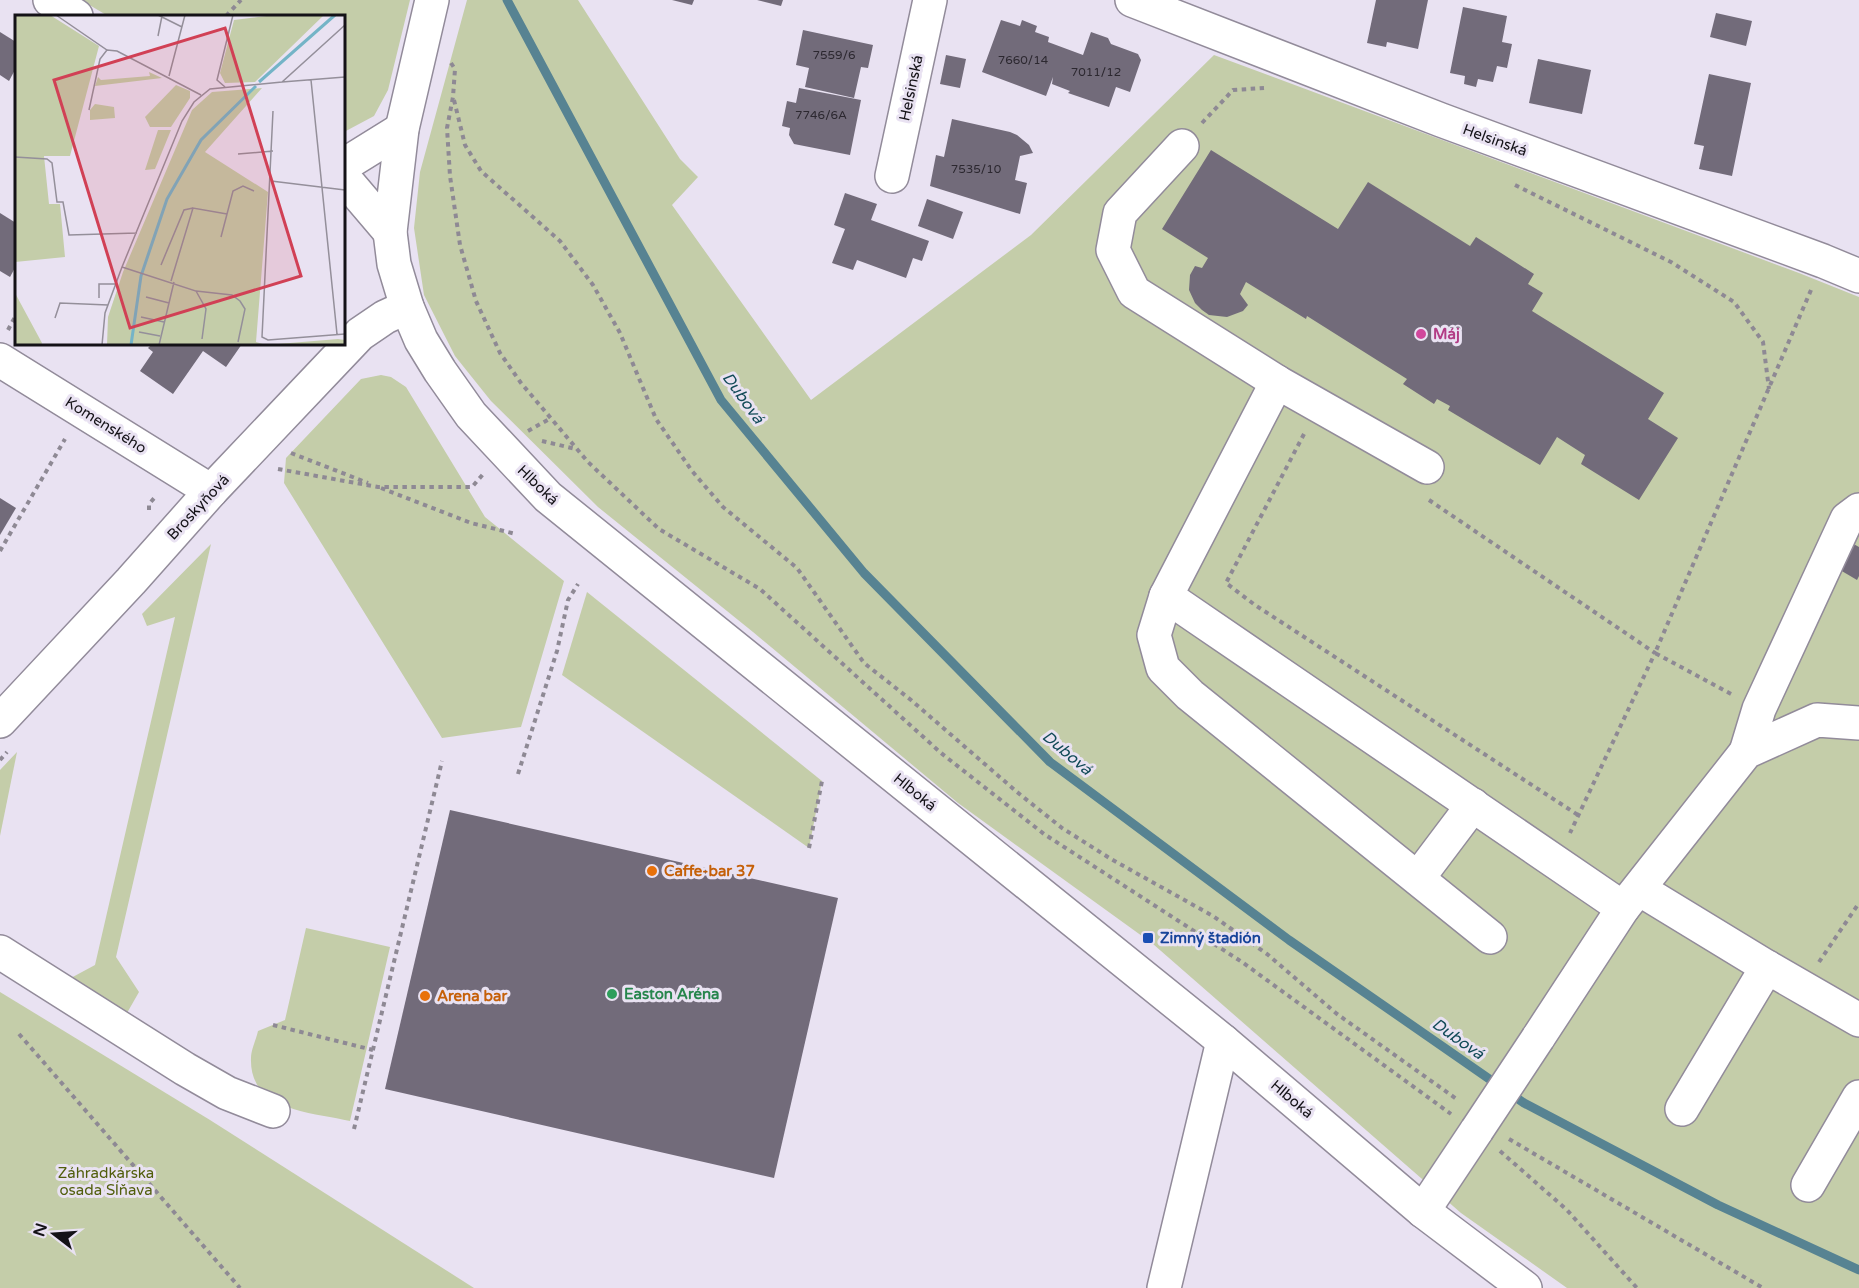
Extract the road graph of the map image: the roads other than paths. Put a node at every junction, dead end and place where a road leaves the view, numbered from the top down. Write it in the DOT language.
graph roads {
  1 [pos="50,0"];
  2 [pos="432,0"];
  3 [pos="930,0"];
  4 [pos="1143,2"];
  5 [pos="74,15"];
  6 [pos="402,129"];
  7 [pos="1182,146"];
  8 [pos="345,164"];
  9 [pos="892,176"];
  10 [pos="345,179"];
  11 [pos="390,232"];
  12 [pos="1859,276"];
  13 [pos="407,307"];
  14 [pos="3,346"];
  15 [pos="1277,382"];
  16 [pos="1423,481"];
  17 [pos="211,491"];
  18 [pos="1859,510"];
  19 [pos="1166,596"];
  20 [pos="0,721"];
  21 [pos="1859,723"];
  22 [pos="1746,752"];
  23 [pos="1473,805"];
  24 [pos="1418,878"];
  25 [pos="1631,898"];
  26 [pos="1490,937"];
  27 [pos="0,952"];
  28 [pos="1767,968"];
  29 [pos="1859,1020"];
  30 [pos="1223,1041"];
  31 [pos="1859,1097"];
  32 [pos="1682,1109"];
  33 [pos="273,1111"];
  34 [pos="1809,1185"];
  35 [pos="1423,1211"];
  36 [pos="1164,1288"];
  37 [pos="1525,1288"];
  1 -- 5 [label="street"];
  2 -- 6 [label="street, Hlboká"];
  3 -- 9 [label="street, Helsinská"];
  4 -- 12 [label="street, Helsinská"];
  6 -- 8 [label="street"];
  6 -- 11 [label="street, Hlboká"];
  7 -- 15 [label="street"];
  10 -- 11 [label="street"];
  11 -- 13 [label="street, Hlboká"];
  13 -- 17 [label="street, Broskyňová"];
  13 -- 30 [label="street, Hlboká"];
  14 -- 17 [label="street, Komenského"];
  15 -- 16 [label="street"];
  15 -- 19 [label="street"];
  17 -- 20 [label="street, Broskyňová"];
  18 -- 22 [label="street"];
  19 -- 23 [label="street"];
  19 -- 24 [label="street"];
  21 -- 22 [label="street"];
  22 -- 25 [label="street"];
  23 -- 24 [label="street"];
  23 -- 25 [label="street"];
  24 -- 26 [label="street"];
  25 -- 28 [label="street"];
  25 -- 35 [label="street, bridge"];
  27 -- 33 [label="street"];
  28 -- 29 [label="street"];
  28 -- 32 [label="street"];
  30 -- 35 [label="street, Hlboká"];
  30 -- 36 [label="street"];
  31 -- 34 [label="street"];
  35 -- 37 [label="street, Hlboká"];
}
